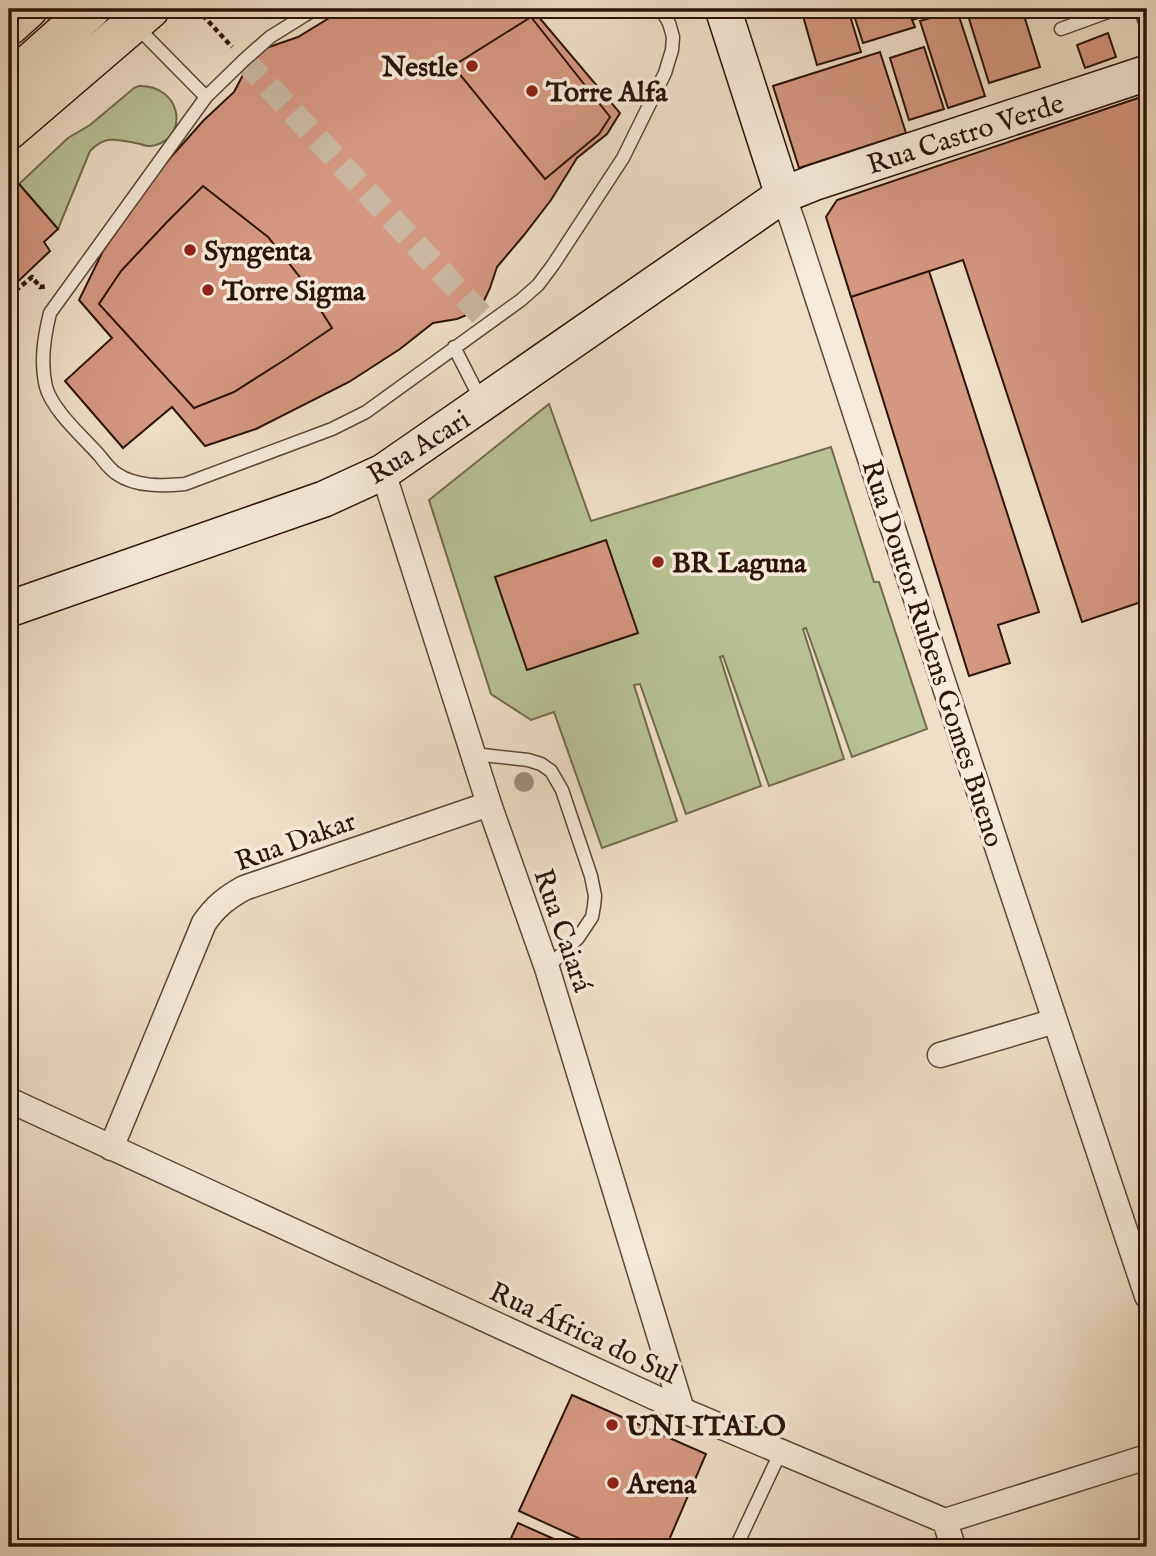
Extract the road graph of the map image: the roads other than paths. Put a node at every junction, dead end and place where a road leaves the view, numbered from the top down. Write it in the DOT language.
graph roads {
  1 [pos="28,9"];
  2 [pos="91,9"];
  3 [pos="314,9"];
  4 [pos="661,9"];
  5 [pos="723,9"];
  6 [pos="1116,9"];
  7 [pos="1140,9"];
  8 [pos="141,16"];
  9 [pos="9,26"];
  10 [pos="1147,27"];
  11 [pos="1061,29"];
  12 [pos="1147,74"];
  13 [pos="9,82"];
  14 [pos="206,97"];
  15 [pos="9,130"];
  16 [pos="783,195"];
  17 [pos="454,348"];
  18 [pos="483,404"];
  19 [pos="383,472"];
  20 [pos="9,609"];
  21 [pos="474,754"];
  22 [pos="489,804"];
  23 [pos="547,968"];
  24 [pos="1055,1021"];
  25 [pos="940,1055"];
  26 [pos="9,1100"];
  27 [pos="111,1148"];
  28 [pos="1147,1296"];
  29 [pos="682,1410"];
  30 [pos="781,1451"];
  31 [pos="1147,1457"];
  32 [pos="945,1521"];
  33 [pos="736,1547"];
  34 [pos="953,1547"];
  1 -- 9 [label="highway"];
  2 -- 13 [label="highway"];
  3 -- 14 [label="lane"];
  4 -- 17 [label="lane"];
  5 -- 16 [label="street, Rua Doutor Rubens Gomes Bueno"];
  6 -- 11 [label="lane"];
  7 -- 10 [label="lane"];
  8 -- 14 [label="lane"];
  8 -- 15 [label="highway"];
  12 -- 16 [label="street, Rua Castro Verde"];
  14 -- 17 [label="lane"];
  16 -- 18 [label="street, Rua Acari"];
  16 -- 24 [label="street, Rua Doutor Rubens Gomes Bueno"];
  17 -- 18 [label="lane"];
  18 -- 19 [label="street, Rua Acari"];
  19 -- 20 [label="street, Rua Acari"];
  19 -- 21 [label="street, Rua Caiará"];
  21 -- 22 [label="street, Rua Caiará"];
  21 -- 23 [label="lane"];
  22 -- 23 [label="street, Rua Caiará"];
  22 -- 27 [label="street, Rua Dakar"];
  23 -- 29 [label="street, Rua Caiará"];
  24 -- 25 [label="street"];
  24 -- 28 [label="street, Rua Doutor Rubens Gomes Bueno"];
  26 -- 27 [label="street, Rua África do Sul"];
  27 -- 29 [label="street, Rua África do Sul"];
  29 -- 30 [label="street, Rua África do Sul"];
  30 -- 32 [label="street, Rua África do Sul"];
  30 -- 33 [label="lane"];
  31 -- 32 [label="street"];
  32 -- 34 [label="street"];
}
